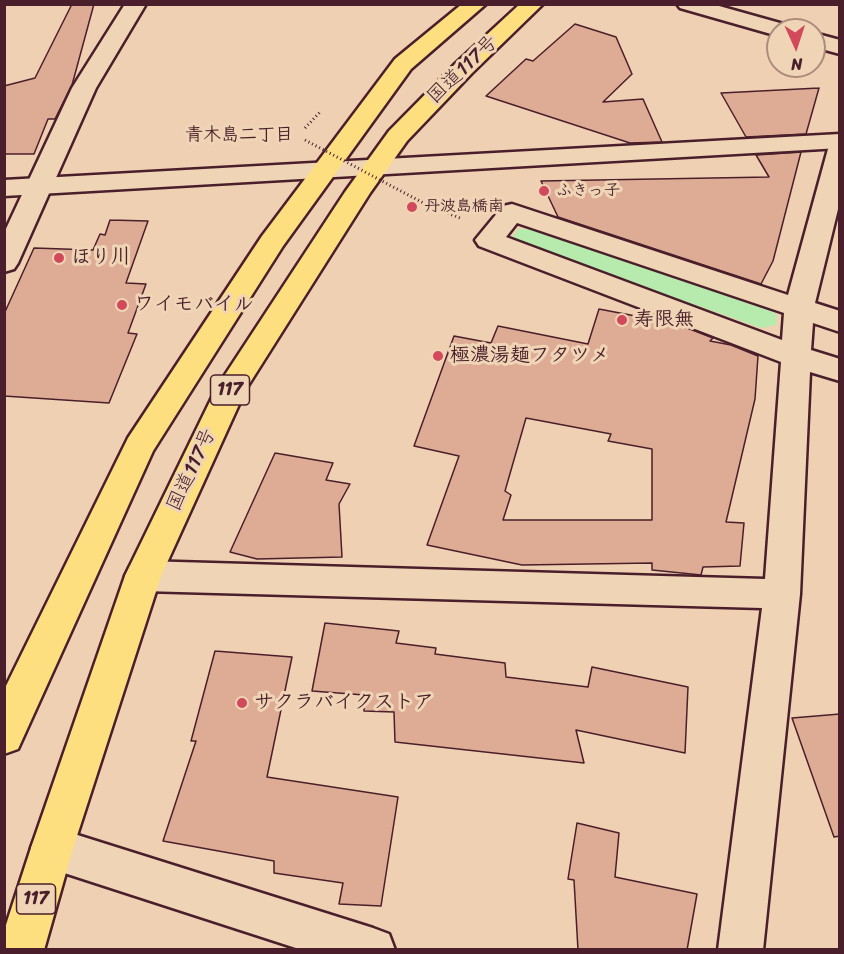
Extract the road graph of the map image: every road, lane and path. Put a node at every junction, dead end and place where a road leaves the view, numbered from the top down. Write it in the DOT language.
graph roads {
  1 [pos="136,4"];
  2 [pos="476,4"];
  3 [pos="533,4"];
  4 [pos="687,4"];
  5 [pos="766,26"];
  6 [pos="305,140"];
  7 [pos="840,141"];
  8 [pos="840,149"];
  9 [pos="376,166"];
  10 [pos="326,169"];
  11 [pos="40,186"];
  12 [pos="4,188"];
  13 [pos="464,218"];
  14 [pos="4,263"];
  15 [pos="799,308"];
  16 [pos="840,322"];
  17 [pos="795,356"];
  18 [pos="840,370"];
  19 [pos="142,576"];
  20 [pos="782,594"];
  21 [pos="4,736"];
  22 [pos="52,848"];
  23 [pos="21,950"];
  24 [pos="373,950"];
  25 [pos="740,950"];
  1 -- 11 [label="street"];
  2 -- 10 [label="highway, 国道117号 / 117"];
  3 -- 9 [label="highway, 国道117号 / 117"];
  4 -- 5 [label="street"];
  6 -- 13 [label="path, bridge"];
  7 -- 9 [label="street"];
  8 -- 15 [label="street"];
  9 -- 10 [label="street"];
  9 -- 19 [label="highway, 国道117号 / 117"];
  10 -- 11 [label="street"];
  10 -- 21 [label="highway, 国道117号 / 117"];
  11 -- 12 [label="street"];
  11 -- 14 [label="street"];
  15 -- 16 [label="street"];
  15 -- 17 [label="street"];
  15 -- 17 [label="street"];
  17 -- 18 [label="street"];
  17 -- 20 [label="street"];
  19 -- 20 [label="street"];
  19 -- 22 [label="highway, 国道117号 / 117"];
  20 -- 25 [label="street"];
  22 -- 23 [label="highway, 国道117号 / 117"];
  22 -- 24 [label="street"];
}
